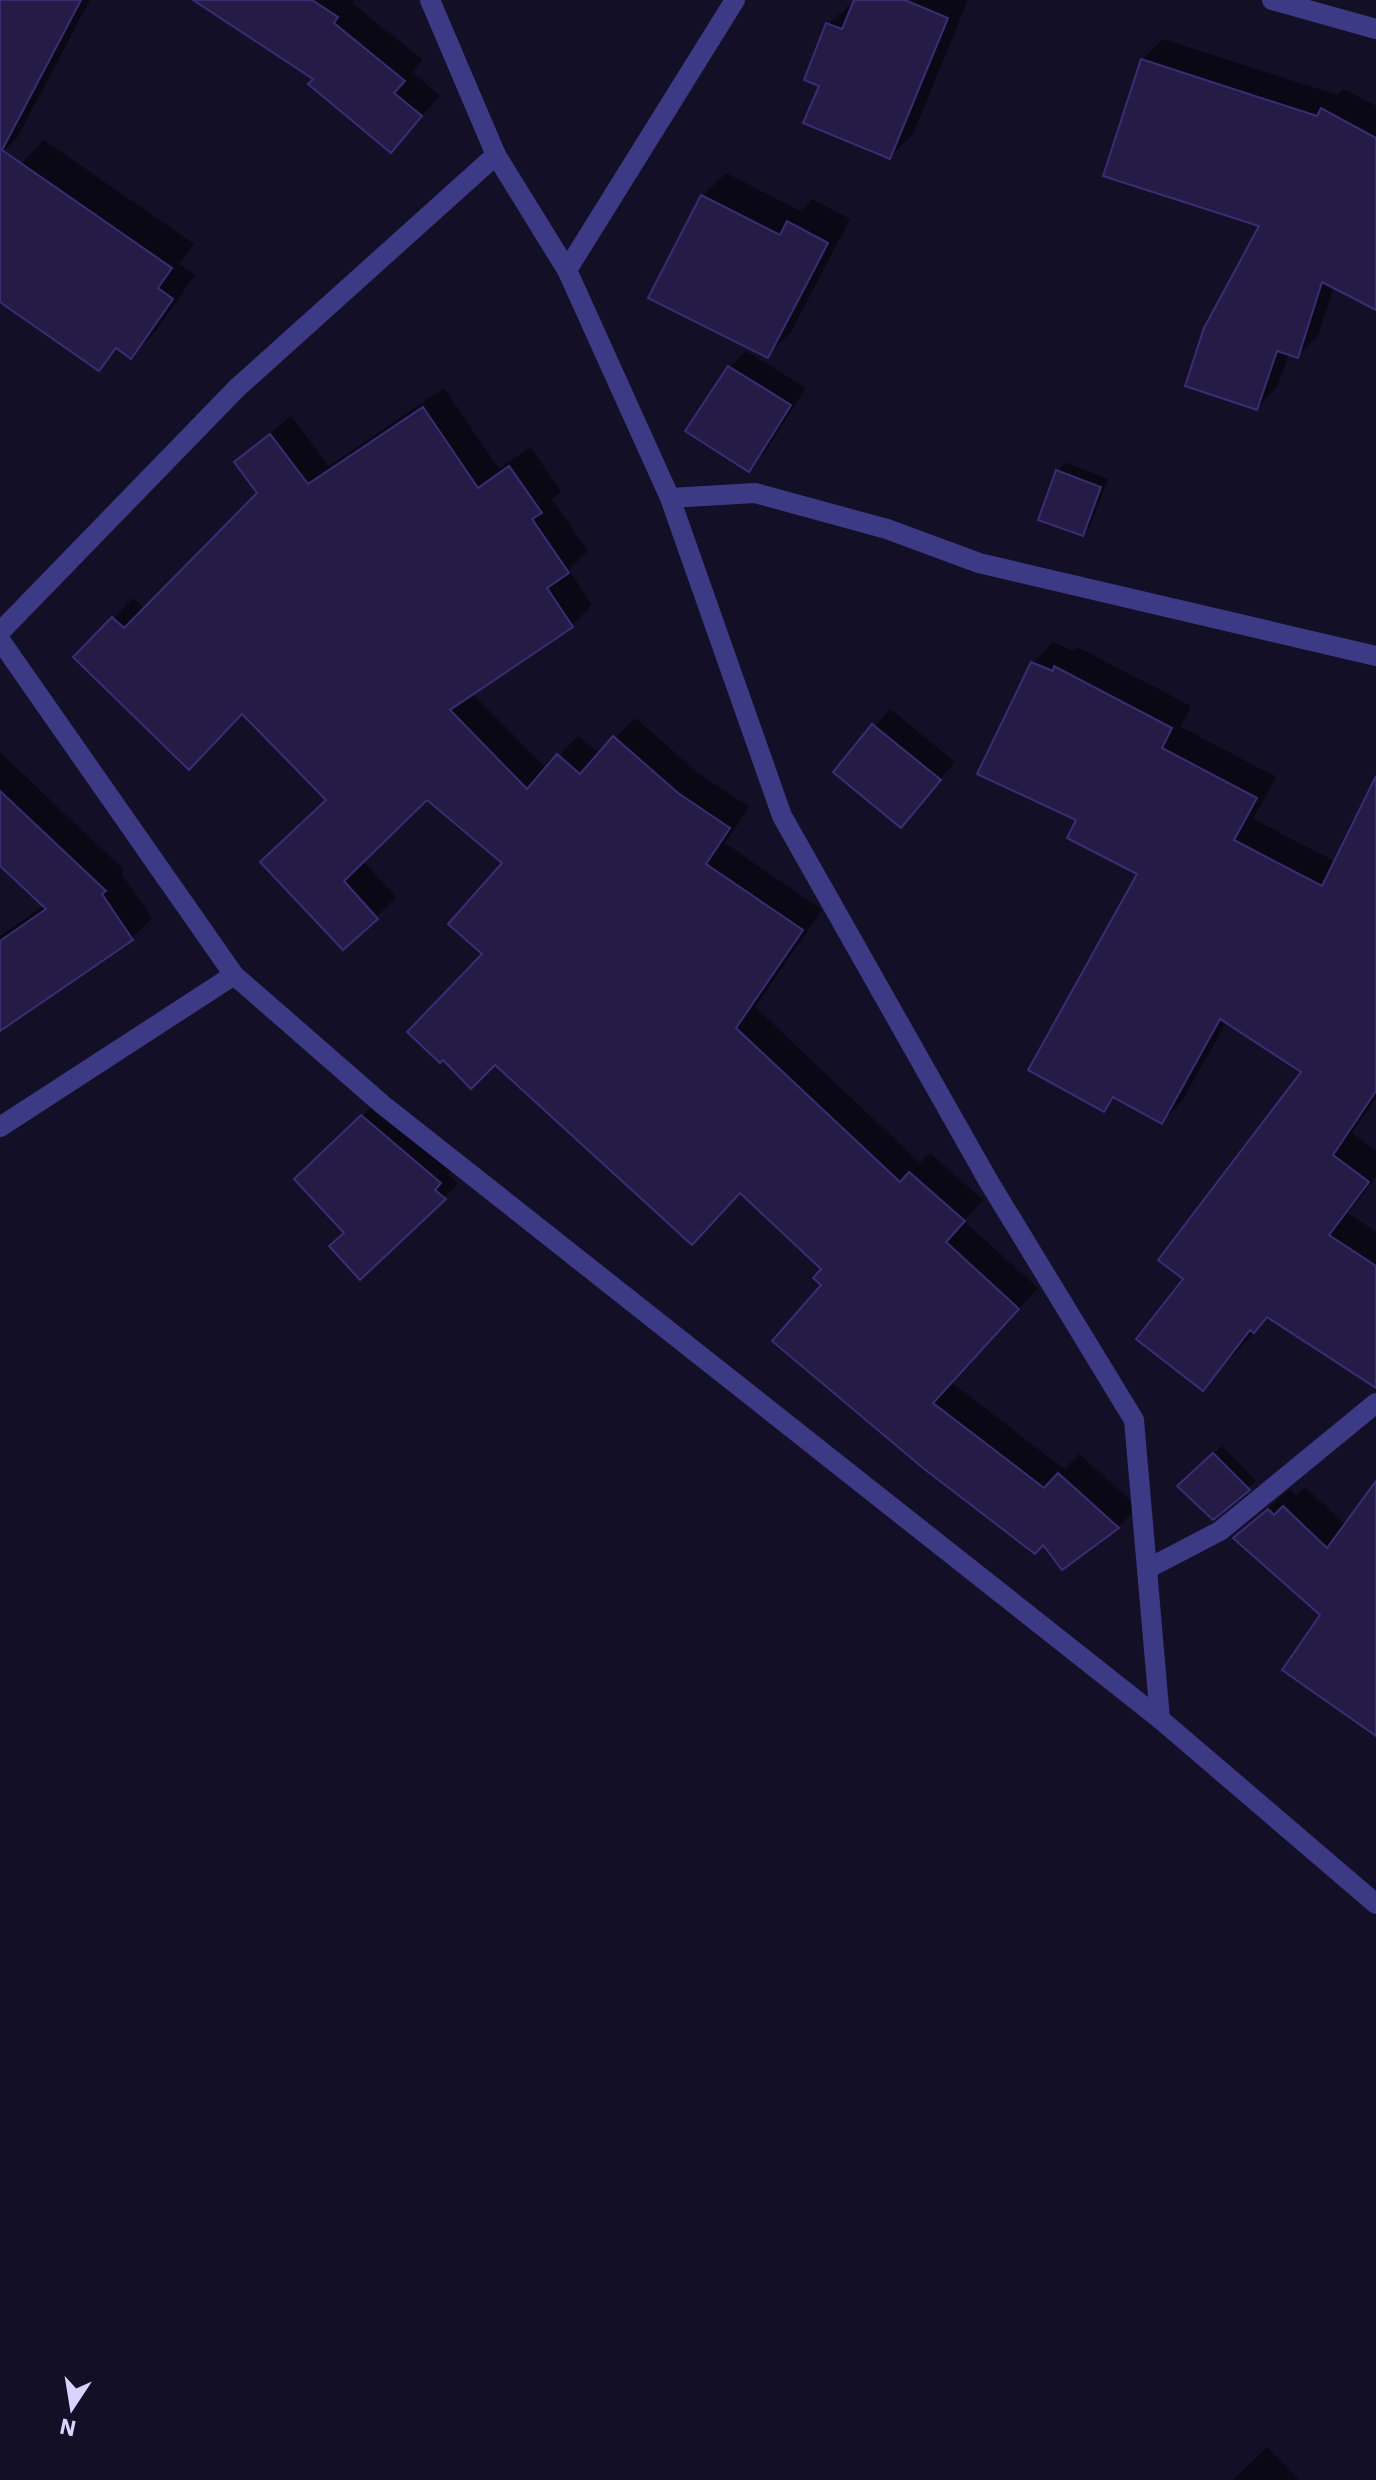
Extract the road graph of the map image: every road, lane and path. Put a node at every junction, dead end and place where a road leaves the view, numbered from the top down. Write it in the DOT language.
graph roads {
  1 [pos="430,0"];
  2 [pos="735,0"];
  3 [pos="1272,0"];
  4 [pos="1376,29"];
  5 [pos="496,155"];
  6 [pos="567,270"];
  7 [pos="670,498"];
  8 [pos="0,632"];
  9 [pos="0,640"];
  10 [pos="1376,656"];
  11 [pos="234,975"];
  12 [pos="0,1127"];
  13 [pos="1376,1403"];
  14 [pos="1147,1569"];
  15 [pos="1160,1719"];
  16 [pos="1376,1904"];
  1 -- 5 [label="street"];
  2 -- 6 [label="street"];
  3 -- 4 [label="street"];
  5 -- 6 [label="street"];
  5 -- 8 [label="street"];
  6 -- 7 [label="street"];
  7 -- 10 [label="street"];
  7 -- 14 [label="street"];
  9 -- 11 [label="street"];
  11 -- 12 [label="street"];
  11 -- 15 [label="street"];
  13 -- 14 [label="street"];
  14 -- 15 [label="street"];
  15 -- 16 [label="street"];
}
